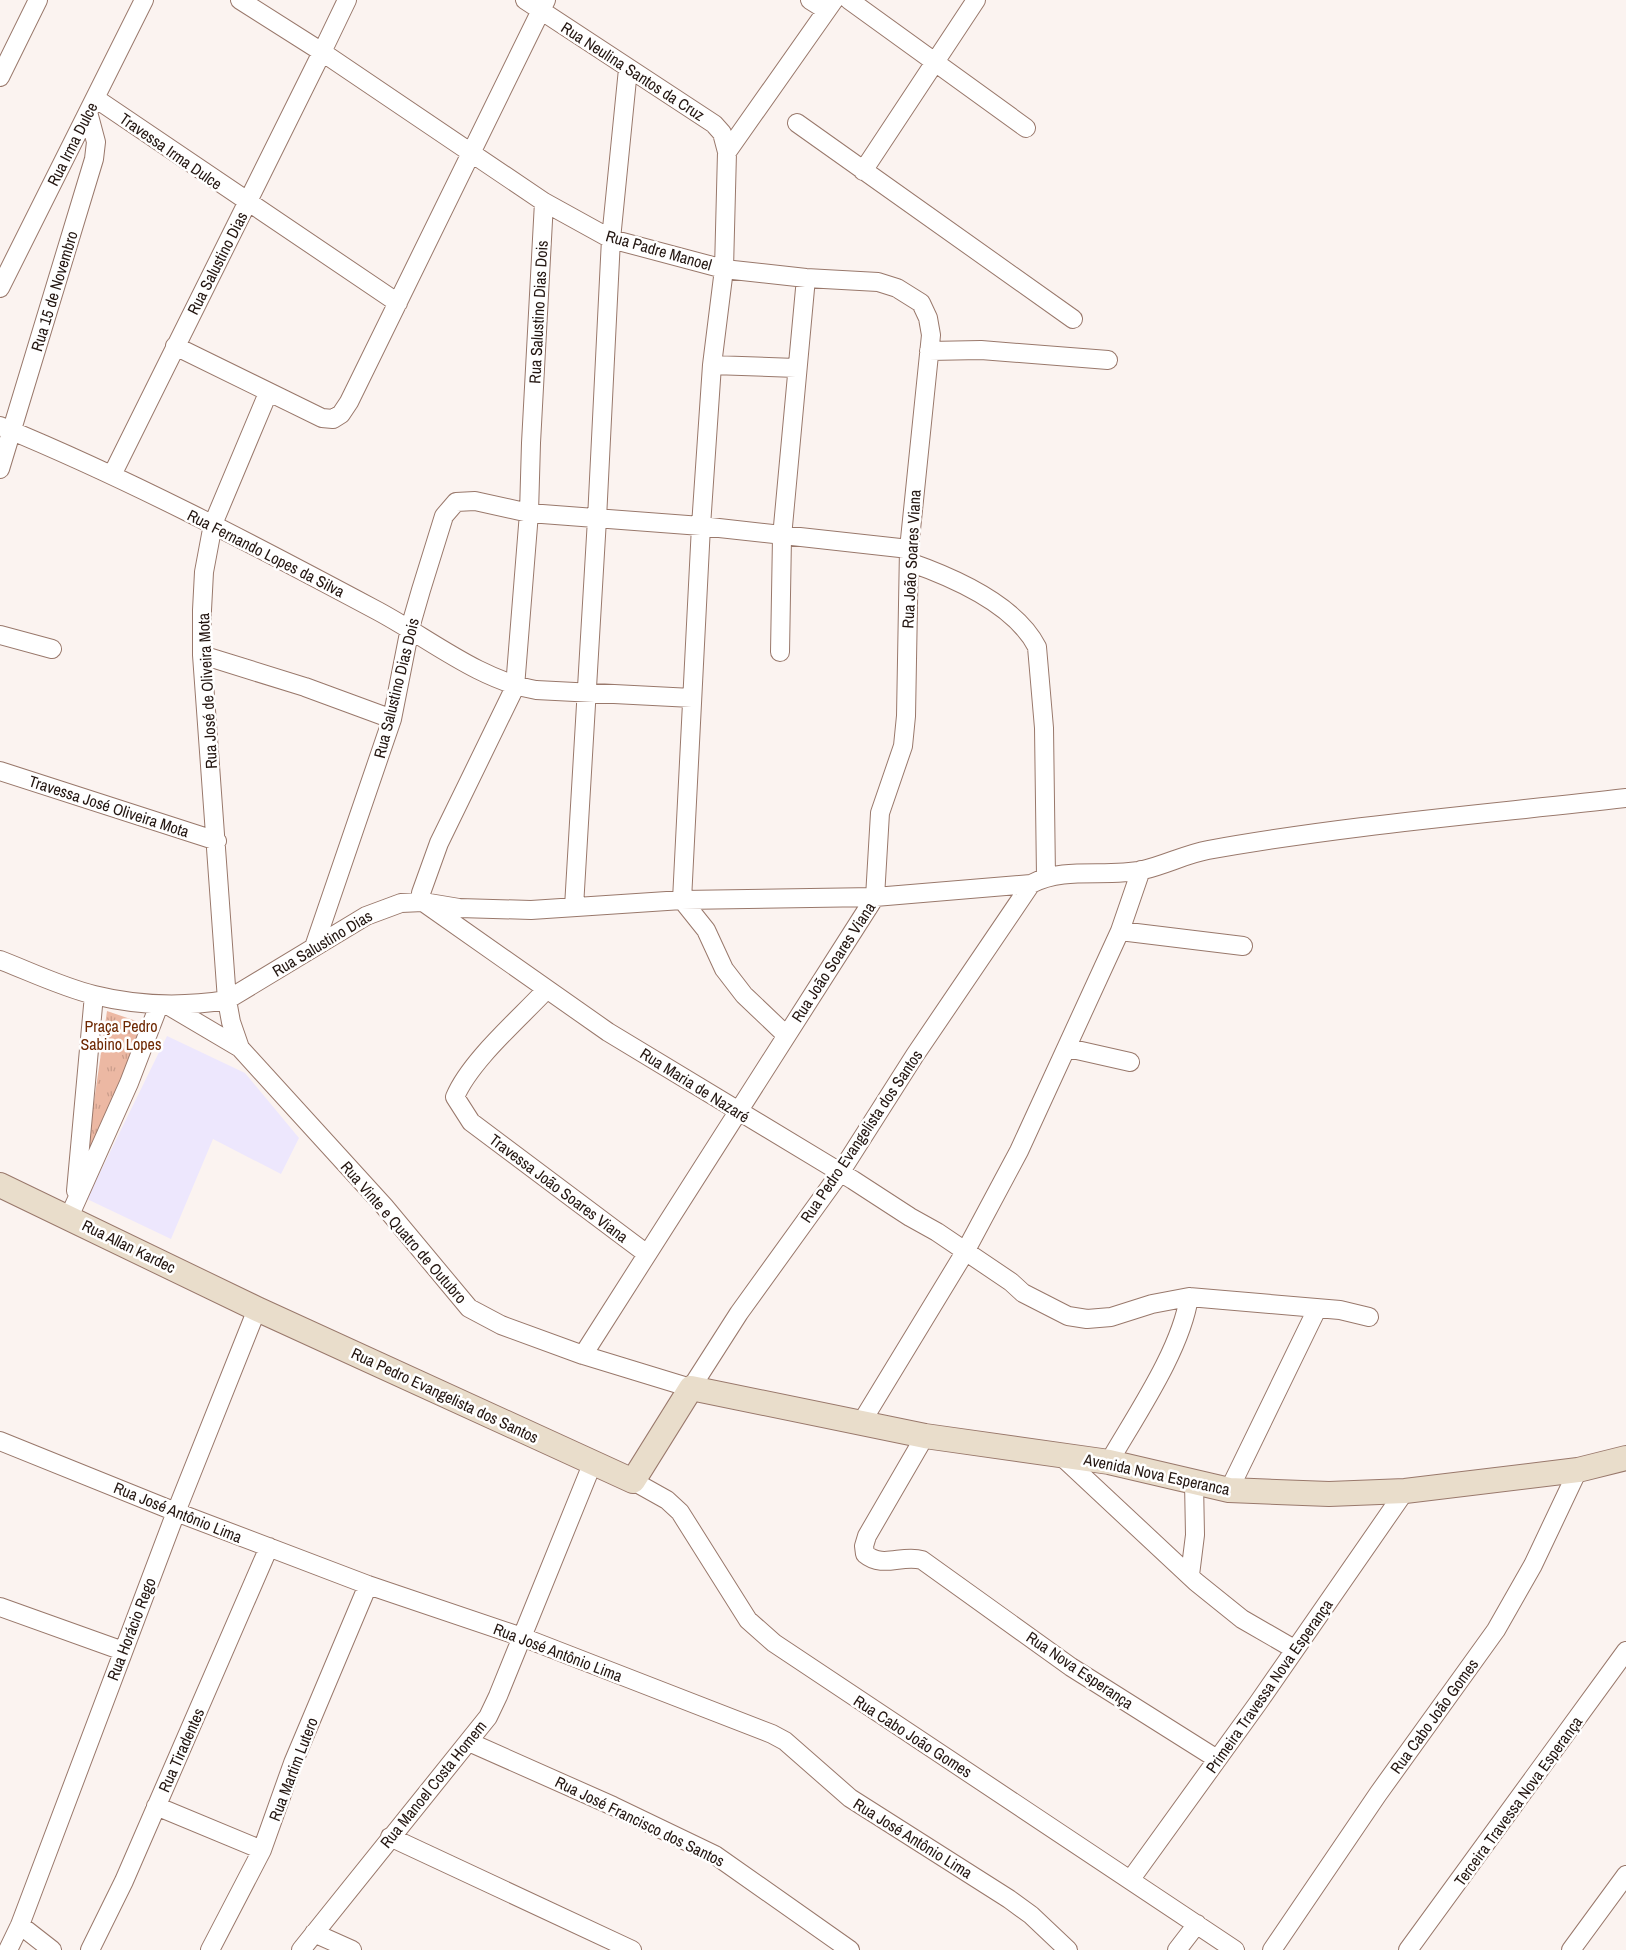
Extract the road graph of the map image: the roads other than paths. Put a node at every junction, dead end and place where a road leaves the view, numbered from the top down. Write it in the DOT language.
graph roads {
  1 [pos="38,0"];
  2 [pos="144,0"];
  3 [pos="240,0"];
  4 [pos="347,0"];
  5 [pos="526,0"];
  6 [pos="810,0"];
  7 [pos="849,0"];
  8 [pos="976,0"];
  9 [pos="544,5"];
  10 [pos="830,5"];
  11 [pos="322,52"];
  12 [pos="934,61"];
  13 [pos="628,69"];
  14 [pos="0,78"];
  15 [pos="91,105"];
  16 [pos="797,123"];
  17 [pos="1026,128"];
  18 [pos="727,152"];
  19 [pos="472,154"];
  20 [pos="863,171"];
  21 [pos="544,202"];
  22 [pos="247,203"];
  23 [pos="611,239"];
  24 [pos="724,268"];
  25 [pos="806,278"];
  26 [pos="0,288"];
  27 [pos="398,303"];
  28 [pos="1073,320"];
  29 [pos="930,343"];
  30 [pos="175,346"];
  31 [pos="1108,360"];
  32 [pos="712,365"];
  33 [pos="796,368"];
  34 [pos="268,393"];
  35 [pos="6,429"];
  36 [pos="0,469"];
  37 [pos="112,475"];
  38 [pos="529,513"];
  39 [pos="597,520"];
  40 [pos="213,524"];
  41 [pos="701,526"];
  42 [pos="782,536"];
  43 [pos="909,555"];
  44 [pos="410,628"];
  45 [pos="0,635"];
  46 [pos="52,649"];
  47 [pos="780,652"];
  48 [pos="202,655"];
  49 [pos="515,687"];
  50 [pos="587,692"];
  51 [pos="692,698"];
  52 [pos="392,719"];
  53 [pos="0,771"];
  54 [pos="1626,798"];
  55 [pos="217,841"];
  56 [pos="1141,870"];
  57 [pos="1038,880"];
  58 [pos="875,897"];
  59 [pos="682,900"];
  60 [pos="423,902"];
  61 [pos="574,907"];
  62 [pos="1120,931"];
  63 [pos="1243,946"];
  64 [pos="314,947"];
  65 [pos="0,960"];
  66 [pos="546,990"];
  67 [pos="94,995"];
  68 [pos="227,1000"];
  69 [pos="164,1005"];
  70 [pos="786,1035"];
  71 [pos="240,1048"];
  72 [pos="1068,1048"];
  73 [pos="1130,1062"];
  74 [pos="738,1112"];
  75 [pos="840,1172"];
  76 [pos="0,1184"];
  77 [pos="72,1211"];
  78 [pos="965,1252"];
  79 [pos="647,1254"];
  80 [pos="1189,1297"];
  81 [pos="258,1309"];
  82 [pos="1317,1310"];
  83 [pos="1369,1317"];
  84 [pos="583,1355"];
  85 [pos="691,1388"];
  86 [pos="861,1423"];
  87 [pos="925,1436"];
  88 [pos="0,1441"];
  89 [pos="1058,1454"];
  90 [pos="1626,1458"];
  91 [pos="593,1462"];
  92 [pos="1109,1462"];
  93 [pos="1578,1470"];
  94 [pos="633,1481"];
  95 [pos="1194,1482"];
  96 [pos="1229,1490"];
  97 [pos="1405,1491"];
  98 [pos="176,1512"];
  99 [pos="269,1548"];
  100 [pos="1190,1575"];
  101 [pos="368,1585"];
  102 [pos="0,1606"];
  103 [pos="522,1637"];
  104 [pos="1294,1649"];
  105 [pos="123,1651"];
  106 [pos="1626,1651"];
  107 [pos="470,1742"];
  108 [pos="1217,1760"];
  109 [pos="156,1806"];
  110 [pos="390,1837"];
  111 [pos="262,1850"];
  112 [pos="1626,1875"];
  113 [pos="1131,1879"];
  114 [pos="1196,1924"];
  115 [pos="20,1925"];
  116 [pos="314,1933"];
  117 [pos="8,1950"];
  118 [pos="52,1950"];
  119 [pos="90,1950"];
  120 [pos="210,1950"];
  121 [pos="301,1950"];
  122 [pos="352,1950"];
  123 [pos="632,1950"];
  124 [pos="850,1950"];
  125 [pos="1068,1950"];
  126 [pos="1177,1950"];
  127 [pos="1235,1950"];
  128 [pos="1272,1950"];
  129 [pos="1408,1950"];
  130 [pos="1572,1950"];
  1 -- 14 [label="street"];
  2 -- 15 [label="street, Rua Irma Dulce"];
  3 -- 11 [label="street"];
  4 -- 11 [label="street"];
  5 -- 9 [label="street, Rua Neulina Santos da Cruz"];
  6 -- 10 [label="street"];
  7 -- 12 [label="street"];
  8 -- 12 [label="street"];
  9 -- 13 [label="street, Rua Neulina Santos da Cruz"];
  9 -- 19 [label="street"];
  10 -- 18 [label="street"];
  11 -- 19 [label="street, Rua Padre Manoel"];
  11 -- 22 [label="street, Rua Salustino Dias"];
  12 -- 17 [label="street"];
  12 -- 20 [label="street"];
  13 -- 18 [label="street, Rua Neulina Santos da Cruz"];
  13 -- 23 [label="street"];
  15 -- 22 [label="street, Travessa Irma Dulce"];
  15 -- 26 [label="street, Rua Irma Dulce"];
  15 -- 35 [label="street, Rua 15 de Novembro"];
  16 -- 20 [label="street"];
  18 -- 24 [label="street"];
  19 -- 21 [label="street, Rua Padre Manoel"];
  19 -- 27 [label="street"];
  20 -- 28 [label="street"];
  21 -- 23 [label="street, Rua Padre Manoel"];
  21 -- 38 [label="street, Rua Salustino Dias Dois"];
  22 -- 27 [label="street, Travessa Irma Dulce"];
  22 -- 30 [label="street, Rua Salustino Dias"];
  23 -- 24 [label="street, Rua Padre Manoel"];
  23 -- 39 [label="street"];
  24 -- 25 [label="street, Rua Padre Manoel"];
  24 -- 32 [label="street"];
  25 -- 29 [label="street, Rua Padre Manoel"];
  25 -- 33 [label="street"];
  27 -- 34 [label="street"];
  29 -- 31 [label="street"];
  29 -- 43 [label="street, Rua João Soares Viana"];
  30 -- 34 [label="street"];
  30 -- 37 [label="street, Rua Salustino Dias"];
  32 -- 33 [label="street"];
  32 -- 41 [label="street"];
  33 -- 42 [label="street"];
  34 -- 40 [label="street, Rua José de Oliveira Mota"];
  35 -- 36 [label="street, Rua 15 de Novembro"];
  35 -- 37 [label="street, Rua Fernando Lopes da Silva"];
  37 -- 40 [label="street, Rua Fernando Lopes da Silva"];
  38 -- 39 [label="street"];
  38 -- 44 [label="street, Rua Salustino Dias Dois"];
  38 -- 49 [label="street, Rua Salustino Dias Dois"];
  39 -- 41 [label="street"];
  39 -- 50 [label="street"];
  40 -- 44 [label="street, Rua Fernando Lopes da Silva"];
  40 -- 48 [label="street, Rua José de Oliveira Mota"];
  41 -- 42 [label="street"];
  41 -- 51 [label="street"];
  42 -- 43 [label="street"];
  42 -- 47 [label="street"];
  43 -- 57 [label="street"];
  43 -- 58 [label="street, Rua João Soares Viana"];
  44 -- 49 [label="street, Rua Fernando Lopes da Silva"];
  44 -- 52 [label="street, Rua Salustino Dias Dois"];
  45 -- 46 [label="street"];
  48 -- 52 [label="street"];
  48 -- 55 [label="street, Rua José de Oliveira Mota"];
  49 -- 50 [label="street, Rua Fernando Lopes da Silva"];
  49 -- 60 [label="street"];
  50 -- 51 [label="street, Rua Fernando Lopes da Silva"];
  50 -- 61 [label="street"];
  51 -- 59 [label="street"];
  52 -- 64 [label="street, Rua Salustino Dias Dois"];
  53 -- 55 [label="street, Travessa José Oliveira Mota"];
  54 -- 56 [label="street, Rua Salustino Dias"];
  55 -- 68 [label="street, Rua José de Oliveira Mota"];
  56 -- 57 [label="street, Rua Salustino Dias"];
  56 -- 62 [label="street"];
  57 -- 58 [label="street, Rua Salustino Dias"];
  57 -- 75 [label="street, Rua Pedro Evangelista dos Santos"];
  58 -- 59 [label="street, Rua Salustino Dias"];
  58 -- 70 [label="street, Rua João Soares Viana"];
  59 -- 61 [label="street, Rua Salustino Dias"];
  59 -- 70 [label="street"];
  60 -- 61 [label="street, Rua Salustino Dias"];
  60 -- 64 [label="street, Rua Salustino Dias"];
  60 -- 66 [label="street, Rua Maria de Nazaré"];
  62 -- 63 [label="street"];
  62 -- 72 [label="street"];
  64 -- 68 [label="street, Rua Salustino Dias"];
  65 -- 67 [label="street, Rua Vinte e Quatro de Outubro"];
  66 -- 74 [label="street, Rua Maria de Nazaré"];
  66 -- 79 [label="street, Travessa João Soares Viana"];
  67 -- 69 [label="street, Rua Vinte e Quatro de Outubro"];
  67 -- 77 [label="street"];
  68 -- 69 [label="street, Rua Vinte e Quatro de Outubro"];
  68 -- 71 [label="street, Rua Vinte e Quatro de Outubro"];
  69 -- 71 [label="street, Rua Vinte e Quatro de Outubro"];
  69 -- 77 [label="street"];
  70 -- 74 [label="street, Rua João Soares Viana"];
  71 -- 84 [label="street, Rua Vinte e Quatro de Outubro"];
  72 -- 73 [label="street"];
  72 -- 78 [label="street"];
  74 -- 75 [label="street, Rua Maria de Nazaré"];
  74 -- 79 [label="street, Rua João Soares Viana"];
  75 -- 78 [label="street, Rua Maria de Nazaré"];
  75 -- 85 [label="street, Rua Pedro Evangelista dos Santos"];
  76 -- 77 [label="main road, Rua Allan Kardec"];
  77 -- 81 [label="main road, Rua Allan Kardec"];
  78 -- 80 [label="street, Rua Maria de Nazaré"];
  78 -- 86 [label="street"];
  79 -- 84 [label="street, Rua João Soares Viana"];
  80 -- 82 [label="street, Rua Maria de Nazaré"];
  80 -- 92 [label="street"];
  81 -- 91 [label="main road, Rua Pedro Evangelista dos Santos"];
  81 -- 98 [label="street, Rua Horácio Rego"];
  82 -- 83 [label="street, Rua Maria de Nazaré"];
  82 -- 96 [label="street"];
  84 -- 85 [label="street, Rua Vinte e Quatro de Outubro"];
  85 -- 86 [label="main road, Avenida Nova Esperanca"];
  85 -- 94 [label="main road"];
  86 -- 87 [label="main road, Avenida Nova Esperanca"];
  87 -- 89 [label="main road, Avenida Nova Esperanca"];
  87 -- 108 [label="street, Rua Nova Esperança"];
  88 -- 98 [label="street, Rua José Antônio Lima"];
  89 -- 92 [label="main road, Avenida Nova Esperanca"];
  89 -- 100 [label="street"];
  90 -- 93 [label="main road, Avenida Nova Esperanca"];
  91 -- 94 [label="main road, Rua Pedro Evangelista dos Santos"];
  91 -- 103 [label="street, Rua Manoel Costa Homem"];
  92 -- 95 [label="main road, Avenida Nova Esperanca"];
  93 -- 97 [label="main road, Avenida Nova Esperanca"];
  93 -- 128 [label="street, Rua Cabo João Gomes"];
  94 -- 113 [label="street, Rua Cabo João Gomes"];
  95 -- 96 [label="main road, Avenida Nova Esperanca"];
  95 -- 100 [label="street"];
  96 -- 97 [label="main road, Avenida Nova Esperanca"];
  97 -- 104 [label="street, Primeira Travessa Nova Esperança"];
  98 -- 99 [label="street, Rua José Antônio Lima"];
  98 -- 105 [label="street, Rua Horácio Rego"];
  99 -- 101 [label="street, Rua José Antônio Lima"];
  99 -- 109 [label="street, Rua Tiradentes"];
  100 -- 104 [label="street"];
  101 -- 103 [label="street, Rua José Antônio Lima"];
  101 -- 111 [label="street, Rua Martim Lutero"];
  102 -- 105 [label="street"];
  103 -- 107 [label="street, Rua Manoel Costa Homem"];
  103 -- 125 [label="street, Rua José Antônio Lima"];
  104 -- 108 [label="street, Primeira Travessa Nova Esperança"];
  105 -- 115 [label="street, Rua Horácio Rego"];
  106 -- 129 [label="street, Terceira Travessa Nova Esperança"];
  107 -- 110 [label="street, Rua Manoel Costa Homem"];
  107 -- 124 [label="street, Rua José Francisco dos Santos"];
  108 -- 113 [label="street, Primeira Travessa Nova Esperança"];
  109 -- 111 [label="street"];
  109 -- 119 [label="street, Rua Tiradentes"];
  110 -- 116 [label="street, Rua Manoel Costa Homem"];
  110 -- 123 [label="street"];
  111 -- 120 [label="street, Rua Martim Lutero"];
  112 -- 130 [label="street"];
  113 -- 114 [label="street, Rua Cabo João Gomes"];
  114 -- 126 [label="street"];
  114 -- 127 [label="street, Rua Cabo João Gomes"];
  115 -- 117 [label="street, Rua Horácio Rego"];
  115 -- 118 [label="street"];
  116 -- 121 [label="street, Rua Manoel Costa Homem"];
  116 -- 122 [label="street"];
}
